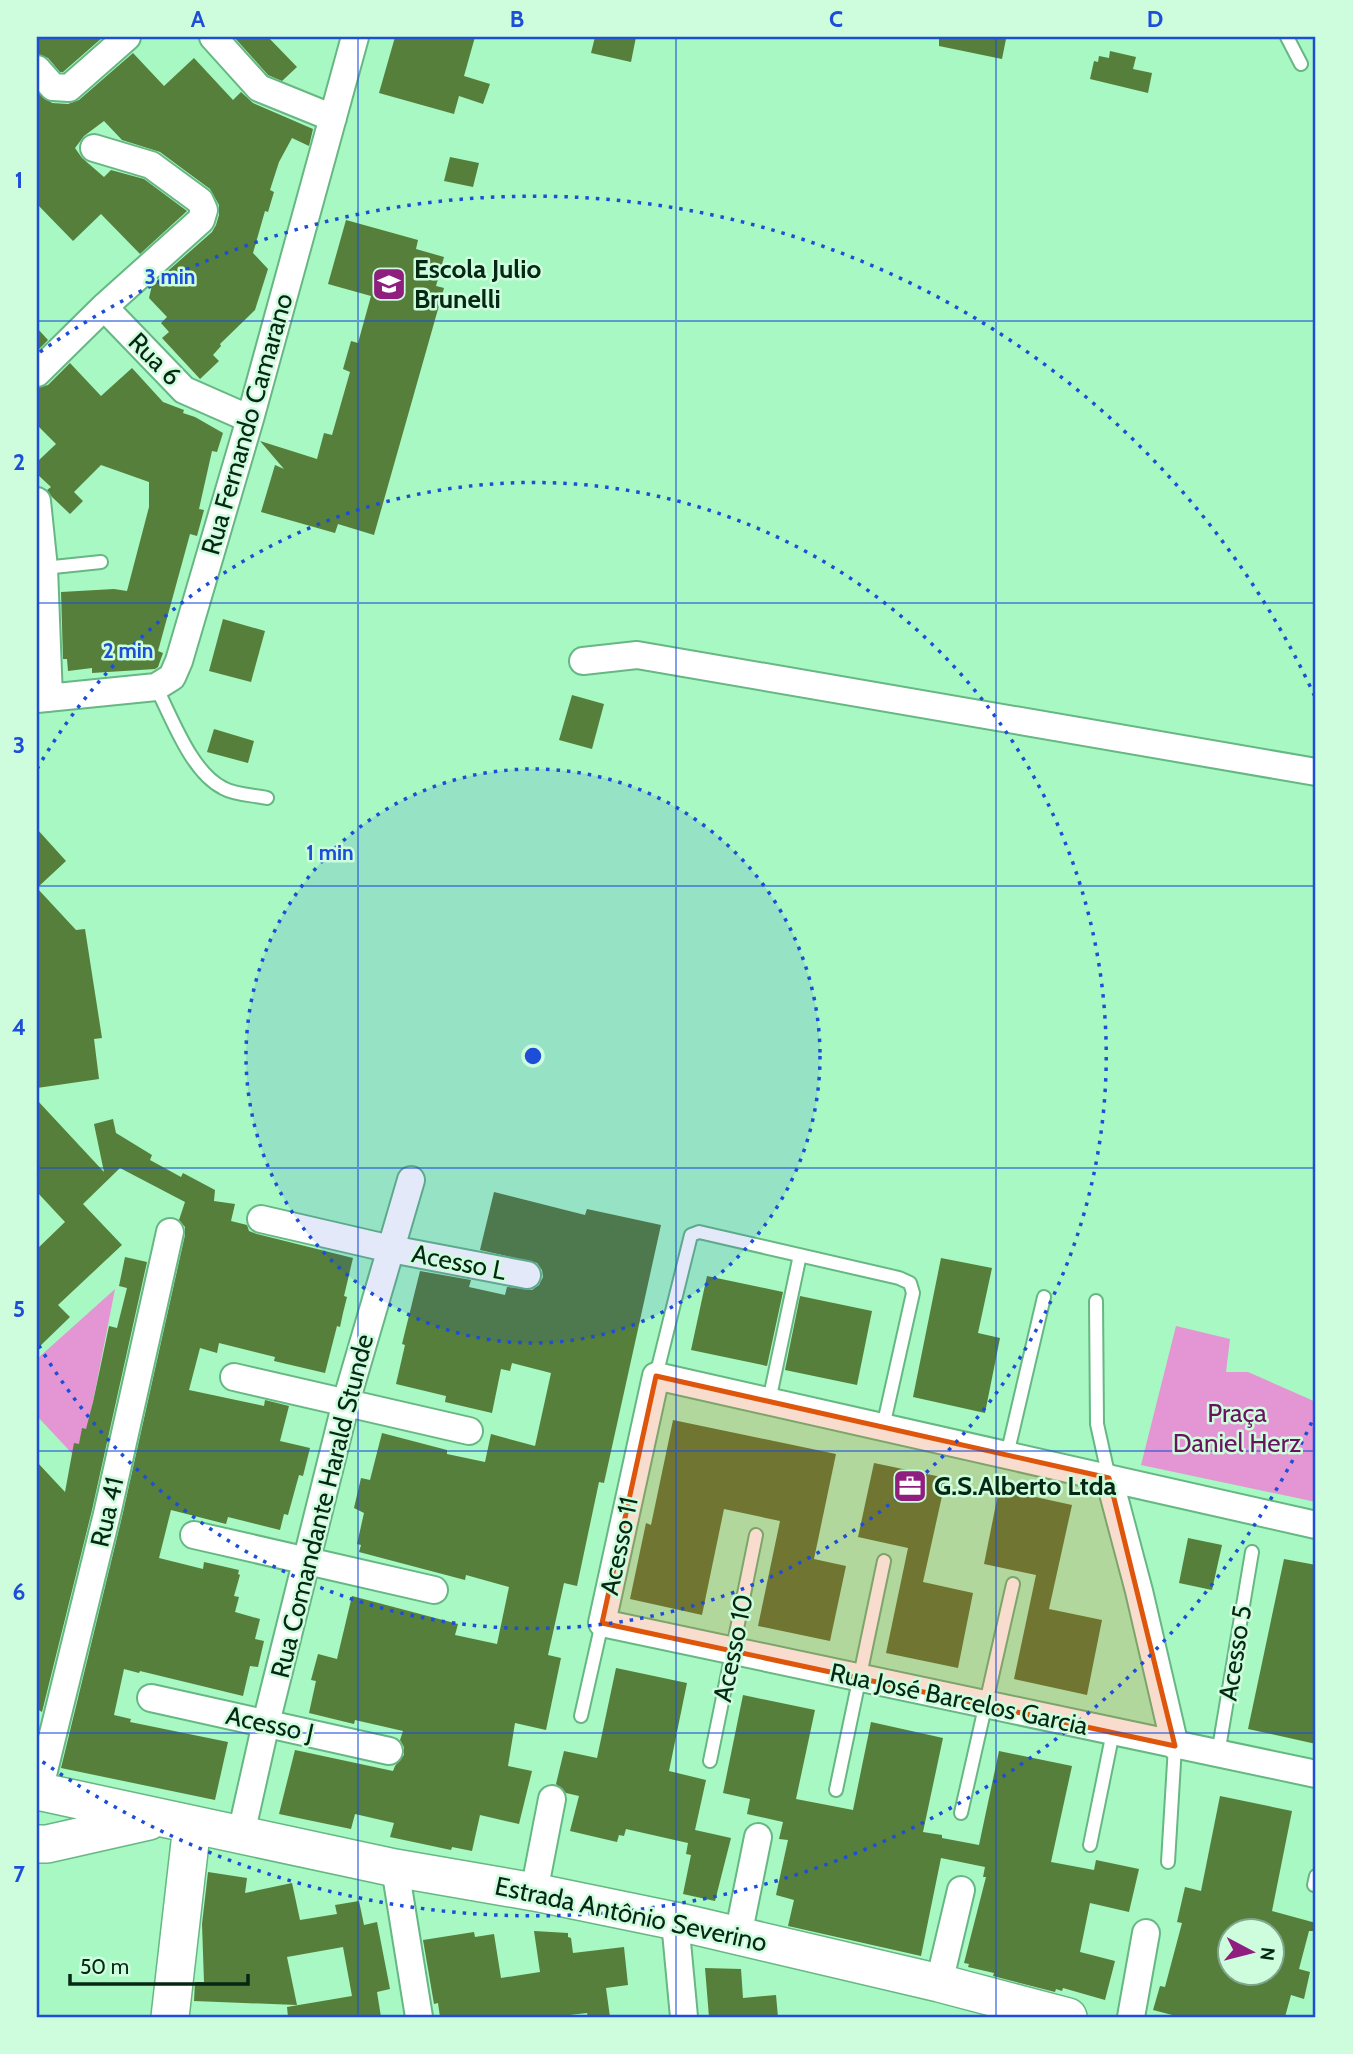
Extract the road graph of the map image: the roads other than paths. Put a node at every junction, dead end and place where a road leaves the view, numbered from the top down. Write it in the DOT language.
graph roads {
  1 [pos="127,37"];
  2 [pos="213,37"];
  3 [pos="355,37"];
  4 [pos="1287,37"];
  5 [pos="1301,64"];
  6 [pos="37,69"];
  7 [pos="333,118"];
  8 [pos="94,148"];
  9 [pos="104,307"];
  10 [pos="37,373"];
  11 [pos="250,419"];
  12 [pos="37,501"];
  13 [pos="101,562"];
  14 [pos="44,568"];
  15 [pos="583,661"];
  16 [pos="156,687"];
  17 [pos="43,699"];
  18 [pos="1316,772"];
  19 [pos="267,797"];
  20 [pos="411,1180"];
  21 [pos="261,1219"];
  22 [pos="170,1232"];
  23 [pos="391,1248"];
  24 [pos="800,1255"];
  25 [pos="527,1275"];
  26 [pos="1044,1297"];
  27 [pos="1096,1301"];
  28 [pos="656,1376"];
  29 [pos="234,1377"];
  30 [pos="768,1401"];
  31 [pos="346,1402"];
  32 [pos="883,1427"];
  33 [pos="469,1431"];
  34 [pos="1007,1455"];
  35 [pos="1109,1478"];
  36 [pos="1316,1525"];
  37 [pos="194,1535"];
  38 [pos="756,1535"];
  39 [pos="1252,1552"];
  40 [pos="307,1560"];
  41 [pos="884,1561"];
  42 [pos="1013,1584"];
  43 [pos="434,1590"];
  44 [pos="601,1623"];
  45 [pos="732,1651"];
  46 [pos="859,1678"];
  47 [pos="151,1698"];
  48 [pos="985,1705"];
  49 [pos="581,1716"];
  50 [pos="266,1723"];
  51 [pos="1113,1731"];
  52 [pos="1175,1746"];
  53 [pos="389,1751"];
  54 [pos="1218,1754"];
  55 [pos="710,1761"];
  56 [pos="1316,1774"];
  57 [pos="836,1790"];
  58 [pos="38,1791"];
  59 [pos="551,1799"];
  60 [pos="961,1813"];
  61 [pos="175,1822"];
  62 [pos="241,1834"];
  63 [pos="758,1837"];
  64 [pos="37,1844"];
  65 [pos="1090,1845"];
  66 [pos="1168,1862"];
  67 [pos="394,1868"];
  68 [pos="961,1890"];
  69 [pos="534,1892"];
  70 [pos="675,1921"];
  71 [pos="1146,1933"];
  72 [pos="738,1936"];
  73 [pos="939,1983"];
  74 [pos="170,2017"];
  75 [pos="419,2017"];
  76 [pos="684,2017"];
  77 [pos="1068,2017"];
  78 [pos="1131,2017"];
  1 -- 6 [label="street"];
  2 -- 7 [label="street"];
  3 -- 7 [label="street, Rua Fernando Camarano"];
  4 -- 5 [label="lane"];
  7 -- 11 [label="street, Rua Fernando Camarano"];
  8 -- 9 [label="street"];
  9 -- 10 [label="street"];
  9 -- 11 [label="street, Rua 6"];
  11 -- 16 [label="street, Rua Fernando Camarano"];
  12 -- 14 [label="street"];
  13 -- 14 [label="lane"];
  14 -- 17 [label="street"];
  15 -- 18 [label="street"];
  16 -- 17 [label="street"];
  16 -- 19 [label="lane"];
  20 -- 23 [label="street, Rua Comandante Harald Stunde"];
  21 -- 23 [label="street, Acesso L"];
  22 -- 58 [label="street, Rua 41"];
  23 -- 25 [label="street, Acesso L"];
  23 -- 31 [label="street, Rua Comandante Harald Stunde"];
  24 -- 28 [label="lane"];
  24 -- 30 [label="lane"];
  24 -- 32 [label="lane"];
  26 -- 34 [label="lane"];
  27 -- 35 [label="lane"];
  28 -- 30 [label="street"];
  28 -- 44 [label="street, Acesso 11"];
  29 -- 31 [label="street"];
  30 -- 32 [label="street"];
  31 -- 33 [label="street"];
  31 -- 40 [label="street, Rua Comandante Harald Stunde"];
  32 -- 34 [label="street"];
  34 -- 35 [label="street"];
  35 -- 36 [label="street"];
  35 -- 52 [label="street"];
  37 -- 40 [label="street"];
  38 -- 45 [label="lane, Acesso 10"];
  39 -- 54 [label="lane, Acesso 5"];
  40 -- 43 [label="street"];
  40 -- 50 [label="street, Rua Comandante Harald Stunde"];
  41 -- 46 [label="lane"];
  42 -- 48 [label="lane"];
  44 -- 45 [label="street, Rua José Barcelos Garcia"];
  44 -- 49 [label="lane, Acesso 11"];
  45 -- 46 [label="street, Rua José Barcelos Garcia"];
  45 -- 55 [label="lane, Acesso 10"];
  46 -- 48 [label="street, Rua José Barcelos Garcia"];
  46 -- 57 [label="lane"];
  47 -- 50 [label="street, Acesso J"];
  48 -- 51 [label="street, Rua José Barcelos Garcia"];
  48 -- 60 [label="lane"];
  50 -- 53 [label="street, Acesso J"];
  50 -- 62 [label="street, Rua Comandante Harald Stunde"];
  51 -- 52 [label="street, Rua José Barcelos Garcia"];
  51 -- 65 [label="lane"];
  52 -- 54 [label="street, Rua José Barcelos Garcia"];
  52 -- 66 [label="lane"];
  54 -- 56 [label="street, Rua José Barcelos Garcia"];
  58 -- 61 [label="main road, Estrada Antônio Severino"];
  59 -- 69 [label="street"];
  61 -- 62 [label="main road, Estrada Antônio Severino"];
  61 -- 64 [label="main road"];
  61 -- 74 [label="main road"];
  62 -- 67 [label="main road, Estrada Antônio Severino"];
  63 -- 72 [label="street"];
  67 -- 69 [label="main road, Estrada Antônio Severino"];
  67 -- 75 [label="street"];
  68 -- 73 [label="street"];
  69 -- 70 [label="main road, Estrada Antônio Severino"];
  70 -- 72 [label="main road, Estrada Antônio Severino"];
  70 -- 76 [label="street"];
  71 -- 78 [label="street"];
  72 -- 73 [label="main road, Estrada Antônio Severino"];
  73 -- 77 [label="main road, Estrada Antônio Severino"];
}
